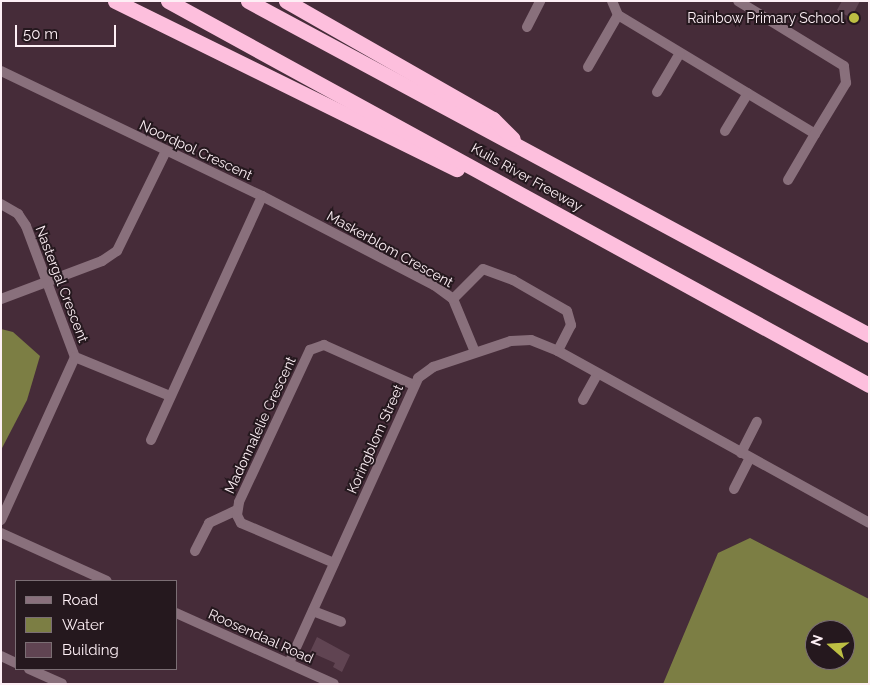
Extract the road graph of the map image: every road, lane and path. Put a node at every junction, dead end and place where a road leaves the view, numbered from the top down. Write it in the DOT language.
graph roads {
  1 [pos="115,1"];
  2 [pos="168,1"];
  3 [pos="248,1"];
  4 [pos="286,1"];
  5 [pos="540,1"];
  6 [pos="612,1"];
  7 [pos="738,1"];
  8 [pos="618,15"];
  9 [pos="526,27"];
  10 [pos="680,53"];
  11 [pos="588,67"];
  12 [pos="1,71"];
  13 [pos="657,92"];
  14 [pos="748,93"];
  15 [pos="724,131"];
  16 [pos="816,134"];
  17 [pos="166,151"];
  18 [pos="526,152"];
  19 [pos="788,180"];
  20 [pos="262,196"];
  21 [pos="1,204"];
  22 [pos="542,204"];
  23 [pos="47,283"];
  24 [pos="1,299"];
  25 [pos="453,300"];
  26 [pos="869,336"];
  27 [pos="558,351"];
  28 [pos="475,352"];
  29 [pos="75,357"];
  30 [pos="598,374"];
  31 [pos="414,385"];
  32 [pos="869,385"];
  33 [pos="170,396"];
  34 [pos="583,400"];
  35 [pos="757,422"];
  36 [pos="151,440"];
  37 [pos="746,455"];
  38 [pos="734,489"];
  39 [pos="237,510"];
  40 [pos="1,520"];
  41 [pos="869,523"];
  42 [pos="1,533"];
  43 [pos="195,550"];
  44 [pos="334,563"];
  45 [pos="105,580"];
  46 [pos="313,611"];
  47 [pos="178,613"];
  48 [pos="341,622"];
  49 [pos="1,656"];
  50 [pos="15,663"];
  51 [pos="289,663"];
  52 [pos="30,670"];
  53 [pos="62,684"];
  54 [pos="334,684"];
  1 -- 22 [label="highway"];
  2 -- 22 [label="highway, Kuils River Freeway"];
  3 -- 18 [label="highway, Kuils River Freeway"];
  4 -- 18 [label="highway"];
  5 -- 9 [label="street"];
  6 -- 8 [label="street"];
  7 -- 16 [label="street"];
  8 -- 10 [label="street"];
  8 -- 11 [label="street"];
  10 -- 13 [label="street"];
  10 -- 14 [label="street"];
  12 -- 17 [label="street, Noordpol Crescent"];
  14 -- 15 [label="street"];
  14 -- 16 [label="street"];
  16 -- 19 [label="street"];
  17 -- 20 [label="street, Noordpol Crescent"];
  17 -- 23 [label="street"];
  18 -- 26 [label="highway, Kuils River Freeway"];
  20 -- 25 [label="street, Maskerblom Crescent"];
  20 -- 33 [label="street, Noordpol Crescent"];
  21 -- 23 [label="street, Nastergal Crescent"];
  22 -- 32 [label="highway, Kuils River Freeway"];
  23 -- 24 [label="street"];
  23 -- 29 [label="street, Nastergal Crescent"];
  25 -- 27 [label="street"];
  25 -- 28 [label="street, Maskerblom Crescent"];
  27 -- 28 [label="street, Koringblom Street"];
  27 -- 30 [label="street, Koringblom Street"];
  28 -- 31 [label="street, Koringblom Street"];
  29 -- 33 [label="street"];
  29 -- 40 [label="street, Nastergal Crescent"];
  30 -- 34 [label="street"];
  30 -- 37 [label="street, Koringblom Street"];
  31 -- 39 [label="street, Madonnalelie Crescent"];
  31 -- 44 [label="street, Koringblom Street"];
  33 -- 36 [label="street, Noordpol Crescent"];
  35 -- 37 [label="street"];
  37 -- 38 [label="street"];
  37 -- 41 [label="street, Koringblom Street"];
  39 -- 43 [label="street"];
  39 -- 44 [label="street, Madonnalelie Crescent"];
  42 -- 45 [label="street"];
  44 -- 46 [label="street, Koringblom Street"];
  46 -- 48 [label="street"];
  46 -- 51 [label="street, Koringblom Street"];
  47 -- 51 [label="street, Roosendaal Road"];
  49 -- 50 [label="street"];
  51 -- 54 [label="street, Roosendaal Road"];
  52 -- 53 [label="street"];
}
